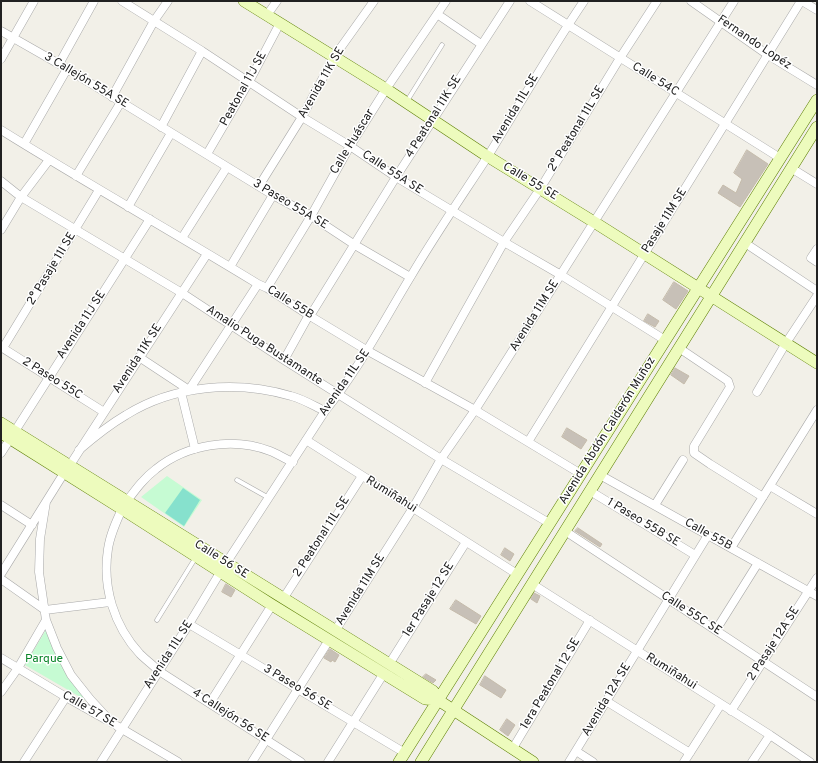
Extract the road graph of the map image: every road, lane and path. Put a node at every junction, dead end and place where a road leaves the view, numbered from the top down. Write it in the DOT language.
graph roads {
  1 [pos="34,1"];
  2 [pos="94,1"];
  3 [pos="122,1"];
  4 [pos="168,1"];
  5 [pos="244,1"];
  6 [pos="277,1"];
  7 [pos="374,1"];
  8 [pos="446,1"];
  9 [pos="510,1"];
  10 [pos="530,1"];
  11 [pos="584,1"];
  12 [pos="657,1"];
  13 [pos="691,1"];
  14 [pos="734,1"];
  15 [pos="802,1"];
  16 [pos="817,10"];
  17 [pos="437,14"];
  18 [pos="267,15"];
  19 [pos="154,21"];
  20 [pos="721,21"];
  21 [pos="280,23"];
  22 [pos="568,25"];
  23 [pos="1,31"];
  24 [pos="13,38"];
  25 [pos="481,44"];
  26 [pos="442,45"];
  27 [pos="202,51"];
  28 [pos="768,55"];
  29 [pos="334,57"];
  30 [pos="620,58"];
  31 [pos="1,59"];
  32 [pos="59,64"];
  33 [pos="67,69"];
  34 [pos="249,82"];
  35 [pos="817,85"];
  36 [pos="386,89"];
  37 [pos="676,93"];
  38 [pos="112,97"];
  39 [pos="817,100"];
  40 [pos="121,102"];
  41 [pos="406,103"];
  42 [pos="302,117"];
  43 [pos="433,120"];
  44 [pos="725,124"];
  45 [pos="161,127"];
  46 [pos="817,127"];
  47 [pos="1,130"];
  48 [pos="171,133"];
  49 [pos="24,144"];
  50 [pos="350,146"];
  51 [pos="207,154"];
  52 [pos="487,156"];
  53 [pos="780,158"];
  54 [pos="49,160"];
  55 [pos="227,167"];
  56 [pos="791,168"];
  57 [pos="76,176"];
  58 [pos="396,177"];
  59 [pos="1,181"];
  60 [pos="817,184"];
  61 [pos="259,186"];
  62 [pos="540,189"];
  63 [pos="99,190"];
  64 [pos="273,194"];
  65 [pos="22,197"];
  66 [pos="128,207"];
  67 [pos="451,210"];
  68 [pos="311,216"];
  69 [pos="150,219"];
  70 [pos="594,222"];
  71 [pos="1,230"];
  72 [pos="76,230"];
  73 [pos="182,238"];
  74 [pos="504,242"];
  75 [pos="745,243"];
  76 [pos="355,245"];
  77 [pos="817,249"];
  78 [pos="207,254"];
  79 [pos="644,254"];
  80 [pos="125,259"];
  81 [pos="814,260"];
  82 [pos="230,267"];
  83 [pos="561,275"];
  84 [pos="410,277"];
  85 [pos="258,284"];
  86 [pos="266,288"];
  87 [pos="698,288"];
  88 [pos="817,291"];
  89 [pos="182,293"];
  90 [pos="712,296"];
  91 [pos="817,296"];
  92 [pos="612,306"];
  93 [pos="309,316"];
  94 [pos="232,326"];
  95 [pos="665,340"];
  96 [pos="786,343"];
  97 [pos="2,348"];
  98 [pos="679,348"];
  99 [pos="368,351"];
  100 [pos="139,358"];
  101 [pos="284,360"];
  102 [pos="817,363"];
  103 [pos="49,377"];
  104 [pos="426,383"];
  105 [pos="190,390"];
  106 [pos="181,392"];
  107 [pos="757,392"];
  108 [pos="339,393"];
  109 [pos="475,410"];
  110 [pos="817,410"];
  111 [pos="325,411"];
  112 [pos="104,412"];
  113 [pos="1,423"];
  114 [pos="8,434"];
  115 [pos="306,440"];
  116 [pos="528,442"];
  117 [pos="195,448"];
  118 [pos="80,450"];
  119 [pos="1,453"];
  120 [pos="441,458"];
  121 [pos="683,460"];
  122 [pos="292,462"];
  123 [pos="67,469"];
  124 [pos="581,474"];
  125 [pos="600,475"];
  126 [pos="362,476"];
  127 [pos="237,480"];
  128 [pos="770,486"];
  129 [pos="590,491"];
  130 [pos="762,497"];
  131 [pos="269,498"];
  132 [pos="46,502"];
  133 [pos="1,505"];
  134 [pos="125,505"];
  135 [pos="655,505"];
  136 [pos="413,508"];
  137 [pos="817,514"];
  138 [pos="549,523"];
  139 [pos="32,524"];
  140 [pos="565,531"];
  141 [pos="708,535"];
  142 [pos="466,542"];
  143 [pos="731,548"];
  144 [pos="695,555"];
  145 [pos="196,556"];
  146 [pos="758,563"];
  147 [pos="223,567"];
  148 [pos="1,574"];
  149 [pos="517,574"];
  150 [pos="817,578"];
  151 [pos="1,579"];
  152 [pos="532,584"];
  153 [pos="809,591"];
  154 [pos="817,596"];
  155 [pos="283,599"];
  156 [pos="669,599"];
  157 [pos="110,602"];
  158 [pos="272,605"];
  159 [pos="45,610"];
  160 [pos="46,620"];
  161 [pos="157,620"];
  162 [pos="590,620"];
  163 [pos="189,624"];
  164 [pos="716,630"];
  165 [pos="332,636"];
  166 [pos="637,650"];
  167 [pos="242,655"];
  168 [pos="1,658"];
  169 [pos="393,658"];
  170 [pos="763,661"];
  171 [pos="18,668"];
  172 [pos="159,670"];
  173 [pos="384,673"];
  174 [pos="298,689"];
  175 [pos="1,692"];
  176 [pos="66,697"];
  177 [pos="817,697"];
  178 [pos="438,700"];
  179 [pos="606,701"];
  180 [pos="210,704"];
  181 [pos="721,704"];
  182 [pos="453,711"];
  183 [pos="731,711"];
  184 [pos="353,722"];
  185 [pos="112,723"];
  186 [pos="122,728"];
  187 [pos="770,735"];
  188 [pos="266,740"];
  189 [pos="513,748"];
  190 [pos="576,751"];
  191 [pos="690,753"];
  192 [pos="402,758"];
  193 [pos="24,762"];
  194 [pos="101,762"];
  195 [pos="178,762"];
  196 [pos="252,762"];
  197 [pos="301,762"];
  198 [pos="328,762"];
  199 [pos="421,762"];
  200 [pos="533,762"];
  201 [pos="569,762"];
  202 [pos="593,762"];
  203 [pos="684,762"];
  204 [pos="752,762"];
  205 [pos="810,762"];
  1 -- 24 [label="street"];
  2 -- 32 [label="street"];
  3 -- 19 [label="street, Calle 55A SE"];
  4 -- 19 [label="street"];
  5 -- 18 [label="main road, Calle 55 SE"];
  6 -- 18 [label="street"];
  7 -- 29 [label="street, Avenida 11K SE"];
  8 -- 17 [label="street, Calle Huáscar"];
  9 -- 25 [label="street, 4 Peatonal 11K SE"];
  10 -- 22 [label="street, Calle 54C"];
  11 -- 22 [label="street, Avenida 11L SE"];
  12 -- 30 [label="street, 2° Peatonal 11L SE"];
  13 -- 20 [label="street, Fernando Lopéz"];
  14 -- 20 [label="street, Avenida 11M SE"];
  15 -- 16 [label="street"];
  15 -- 28 [label="street, Pasaje 11M SE"];
  17 -- 25 [label="street"];
  17 -- 36 [label="street, Calle Huáscar"];
  18 -- 21 [label="main road, Calle 55 SE"];
  19 -- 27 [label="street, Calle 55A SE"];
  19 -- 38 [label="street"];
  20 -- 28 [label="street, Fernando Lopéz"];
  20 -- 37 [label="street, Avenida 11M SE"];
  21 -- 29 [label="main road, Calle 55 SE"];
  21 -- 34 [label="street, Peatonal 11J SE"];
  22 -- 30 [label="street, Calle 54C"];
  22 -- 52 [label="street, Avenida 11L SE"];
  23 -- 24 [label="street, 3 Callejón 55A SE"];
  24 -- 31 [label="street"];
  24 -- 32 [label="street, 3 Callejón 55A SE"];
  25 -- 43 [label="street, 4 Peatonal 11K SE"];
  26 -- 41 [label="lane"];
  27 -- 34 [label="street, Calle 55A SE"];
  27 -- 45 [label="street"];
  28 -- 35 [label="street, Fernando Lopéz"];
  28 -- 44 [label="street, Pasaje 11M SE"];
  29 -- 36 [label="main road, Calle 55 SE"];
  29 -- 42 [label="street, Avenida 11K SE"];
  30 -- 37 [label="street, Calle 54C"];
  30 -- 62 [label="street, 2° Peatonal 11L SE"];
  32 -- 33 [label="street, 3 Callejón 55A SE"];
  33 -- 38 [label="street, 3 Callejón 55A SE"];
  33 -- 49 [label="street"];
  34 -- 42 [label="street, Calle 55A SE"];
  34 -- 51 [label="street, Peatonal 11J SE"];
  36 -- 41 [label="main road, Calle 55 SE"];
  36 -- 50 [label="street, Calle Huáscar"];
  37 -- 44 [label="street, Calle 54C"];
  37 -- 70 [label="street, Avenida 11M SE"];
  38 -- 40 [label="street, 3 Callejón 55A SE"];
  39 -- 53 [label="main road, Avenida Abdón Calderón Muñoz"];
  40 -- 45 [label="street, 3 Callejón 55A SE"];
  40 -- 57 [label="street"];
  41 -- 43 [label="main road, Calle 55 SE"];
  42 -- 50 [label="street, Calle 55A SE"];
  42 -- 61 [label="street, Avenida 11K SE"];
  43 -- 52 [label="main road, Calle 55 SE"];
  43 -- 58 [label="street, 4 Peatonal 11K SE"];
  44 -- 53 [label="street, Calle 54C"];
  44 -- 79 [label="street, Pasaje 11M SE"];
  45 -- 48 [label="street, 3 Callejón 55A SE"];
  46 -- 56 [label="main road, Avenida Abdón Calderón Muñoz"];
  47 -- 49 [label="street, Calle 55B"];
  48 -- 51 [label="street, 3 Paseo 55A SE"];
  48 -- 66 [label="street"];
  49 -- 54 [label="street, Calle 55B"];
  50 -- 58 [label="street, Calle 55A SE"];
  50 -- 68 [label="street, Calle Huáscar"];
  51 -- 55 [label="street, 3 Paseo 55A SE"];
  52 -- 62 [label="main road, Calle 55 SE"];
  52 -- 67 [label="street, Avenida 11L SE"];
  53 -- 87 [label="main road, Avenida Abdón Calderón Muñoz"];
  54 -- 57 [label="street, Calle 55B"];
  54 -- 65 [label="street"];
  55 -- 61 [label="street, 3 Paseo 55A SE"];
  55 -- 73 [label="street"];
  56 -- 60 [label="street"];
  56 -- 75 [label="main road, Avenida Abdón Calderón Muñoz"];
  57 -- 63 [label="street, Calle 55B"];
  58 -- 67 [label="street, Calle 55A SE"];
  58 -- 76 [label="street, 4 Peatonal 11K SE"];
  59 -- 65 [label="street, Amalio Puga Bustamante"];
  61 -- 64 [label="street, 3 Paseo 55A SE"];
  62 -- 70 [label="main road, Calle 55 SE"];
  62 -- 74 [label="street, 2° Peatonal 11L SE"];
  63 -- 66 [label="street, Calle 55B"];
  63 -- 72 [label="street, 2° Pasaje 11I SE"];
  64 -- 68 [label="street, 3 Paseo 55A SE"];
  64 -- 82 [label="street"];
  65 -- 71 [label="street"];
  65 -- 72 [label="street, Amalio Puga Bustamante"];
  66 -- 69 [label="street, Calle 55B"];
  67 -- 74 [label="street, Calle 55A SE"];
  67 -- 84 [label="street, Avenida 11L SE"];
  68 -- 76 [label="street, 3 Paseo 55A SE"];
  68 -- 86 [label="street, Calle Huáscar"];
  69 -- 73 [label="street, Calle 55B"];
  69 -- 80 [label="street, Avenida 11J SE"];
  70 -- 79 [label="main road, Calle 55 SE"];
  70 -- 83 [label="street, Avenida 11M SE"];
  72 -- 80 [label="street, Amalio Puga Bustamante"];
  72 -- 97 [label="street, 2° Pasaje 11I SE"];
  73 -- 78 [label="street, Calle 55B"];
  74 -- 83 [label="street, Calle 55A SE"];
  74 -- 104 [label="street, 2° Peatonal 11L SE"];
  75 -- 88 [label="street"];
  75 -- 90 [label="main road, Avenida Abdón Calderón Muñoz"];
  76 -- 84 [label="street, 3 Paseo 55A SE"];
  76 -- 93 [label="street, 4 Peatonal 11K SE"];
  77 -- 81 [label="street"];
  78 -- 82 [label="street, Calle 55B"];
  78 -- 89 [label="street, Avenida 11K SE"];
  79 -- 87 [label="main road, Calle 55 SE"];
  79 -- 92 [label="street, Pasaje 11M SE"];
  80 -- 89 [label="street, Amalio Puga Bustamante"];
  80 -- 103 [label="street, Avenida 11J SE"];
  82 -- 85 [label="street, Calle 55B"];
  83 -- 92 [label="street, Calle 55A SE"];
  83 -- 109 [label="street, Avenida 11M SE"];
  84 -- 99 [label="street, Avenida 11L SE"];
  85 -- 86 [label="street, Calle 55B"];
  85 -- 94 [label="street"];
  86 -- 93 [label="street, Calle 55B"];
  87 -- 90 [label="main road, Calle 55 SE"];
  87 -- 95 [label="main road, Avenida Abdón Calderón Muñoz"];
  89 -- 94 [label="street, Amalio Puga Bustamante"];
  89 -- 100 [label="street, Avenida 11K SE"];
  90 -- 96 [label="main road, Calle 55 SE"];
  90 -- 98 [label="main road, Avenida Abdón Calderón Muñoz"];
  91 -- 96 [label="street"];
  92 -- 95 [label="street, Calle 55A SE"];
  92 -- 116 [label="street, Pasaje 11M SE"];
  93 -- 99 [label="street, Calle 55B"];
  93 -- 101 [label="street, 4 Peatonal 11K SE"];
  94 -- 101 [label="street, Amalio Puga Bustamante"];
  94 -- 105 [label="street"];
  95 -- 124 [label="main road, Avenida Abdón Calderón Muñoz"];
  96 -- 102 [label="main road, Calle 55 SE"];
  96 -- 107 [label="street"];
  97 -- 103 [label="street, 2 Paseo 55C"];
  98 -- 125 [label="main road, Avenida Abdón Calderón Muñoz"];
  98 -- 130 [label="street"];
  99 -- 104 [label="street, Calle 55B"];
  99 -- 108 [label="street, Avenida 11L SE"];
  100 -- 105 [label="street"];
  100 -- 112 [label="street, Avenida 11K SE"];
  101 -- 108 [label="street, Amalio Puga Bustamante"];
  103 -- 112 [label="street, 2 Paseo 55C"];
  103 -- 114 [label="street, Avenida 11J SE"];
  104 -- 109 [label="street, Calle 55B"];
  105 -- 106 [label="street"];
  105 -- 111 [label="street"];
  106 -- 117 [label="street"];
  106 -- 118 [label="street"];
  108 -- 111 [label="street, Avenida 11L SE"];
  108 -- 120 [label="street, Amalio Puga Bustamante"];
  109 -- 116 [label="street, Calle 55B"];
  109 -- 120 [label="street, Avenida 11M SE"];
  110 -- 128 [label="street"];
  111 -- 115 [label="street, Avenida 11L SE"];
  112 -- 118 [label="street, Avenida 11K SE"];
  113 -- 114 [label="main road, Calle 56 SE"];
  114 -- 119 [label="street, Avenida 11J SE"];
  114 -- 123 [label="main road, Calle 56 SE"];
  115 -- 122 [label="street, Avenida 11L SE"];
  115 -- 126 [label="street, Rumiñahui"];
  116 -- 124 [label="street, Calle 55B"];
  117 -- 122 [label="street, 4 Callejón 56 SE"];
  117 -- 134 [label="street, 4 Callejón 56 SE"];
  118 -- 123 [label="street, Avenida 11K SE"];
  120 -- 136 [label="street, Avenida 11M SE"];
  120 -- 138 [label="street, Amalio Puga Bustamante"];
  121 -- 135 [label="street"];
  122 -- 131 [label="street, Avenida 11L SE"];
  123 -- 132 [label="street, Avenida 11K SE"];
  123 -- 134 [label="main road, Calle 56 SE"];
  124 -- 138 [label="main road, Avenida Abdón Calderón Muñoz"];
  125 -- 129 [label="main road, Avenida Abdón Calderón Muñoz"];
  125 -- 135 [label="street, Calle 55B"];
  126 -- 136 [label="street, Rumiñahui"];
  126 -- 155 [label="street, 2 Peatonal 11L SE"];
  127 -- 131 [label="lane"];
  128 -- 130 [label="street"];
  128 -- 137 [label="street"];
  129 -- 140 [label="main road, Avenida Abdón Calderón Muñoz"];
  129 -- 144 [label="street, 1 Paseo 55B SE"];
  130 -- 143 [label="street"];
  131 -- 147 [label="street, Avenida 11L SE"];
  132 -- 139 [label="street, Avenida 11K SE"];
  132 -- 159 [label="street"];
  133 -- 139 [label="street"];
  134 -- 145 [label="main road, Calle 56 SE"];
  134 -- 147 [label="main road, Calle 56 SE"];
  134 -- 157 [label="street, 4 Callejón 56 SE"];
  135 -- 141 [label="street, Calle 55B"];
  136 -- 142 [label="street, Rumiñahui"];
  136 -- 165 [label="street, Avenida 11M SE"];
  138 -- 149 [label="main road, Avenida Abdón Calderón Muñoz"];
  139 -- 148 [label="street, Avenida 11K SE"];
  140 -- 152 [label="main road, Avenida Abdón Calderón Muñoz"];
  140 -- 156 [label="street, Calle 55C SE"];
  141 -- 143 [label="street, Calle 55B"];
  141 -- 144 [label="street, Avenida 12A SE"];
  142 -- 149 [label="street, Rumiñahui"];
  142 -- 169 [label="street, 1er Pasaje 12 SE"];
  143 -- 146 [label="street, Calle 55B"];
  144 -- 156 [label="street, Avenida 12A SE"];
  145 -- 147 [label="main road, Calle 56 SE"];
  145 -- 161 [label="lane"];
  146 -- 153 [label="street, Calle 55B"];
  146 -- 164 [label="street"];
  147 -- 155 [label="main road, Calle 56 SE"];
  147 -- 158 [label="main road, Calle 56 SE"];
  147 -- 163 [label="street, Avenida 11L SE"];
  149 -- 178 [label="main road, Avenida Abdón Calderón Muñoz"];
  150 -- 153 [label="street, 2 Pasaje 12A SE"];
  151 -- 159 [label="street"];
  152 -- 162 [label="street, Rumiñahui"];
  152 -- 182 [label="main road, Avenida Abdón Calderón Muñoz"];
  153 -- 154 [label="street, Calle 55B"];
  153 -- 170 [label="street, 2 Pasaje 12A SE"];
  155 -- 165 [label="main road, Calle 56 SE"];
  156 -- 164 [label="street, Calle 55C SE"];
  156 -- 166 [label="street, Avenida 12A SE"];
  157 -- 159 [label="street"];
  157 -- 172 [label="street, 4 Callejón 56 SE"];
  158 -- 165 [label="main road, Calle 56 SE"];
  158 -- 167 [label="street"];
  159 -- 160 [label="street"];
  160 -- 171 [label="street"];
  160 -- 185 [label="street"];
  162 -- 166 [label="street, Rumiñahui"];
  162 -- 189 [label="street, 1era Peatonal 12 SE"];
  163 -- 167 [label="street, 3 Paseo 56 SE"];
  163 -- 172 [label="street, Avenida 11L SE"];
  164 -- 170 [label="street, Calle 55C SE"];
  165 -- 173 [label="main road, Calle 56 SE"];
  165 -- 174 [label="street, Avenida 11M SE"];
  165 -- 178 [label="main road, Calle 56 SE"];
  166 -- 179 [label="street, Avenida 12A SE"];
  166 -- 181 [label="street, Rumiñahui"];
  167 -- 174 [label="street, 3 Paseo 56 SE"];
  167 -- 180 [label="street"];
  168 -- 171 [label="street, Calle 57 SE"];
  170 -- 177 [label="street, Calle 55C SE"];
  170 -- 183 [label="street, 2 Pasaje 12A SE"];
  171 -- 175 [label="street"];
  171 -- 176 [label="street, Calle 57 SE"];
  172 -- 180 [label="street, 4 Callejón 56 SE"];
  172 -- 186 [label="street, Avenida 11L SE"];
  173 -- 178 [label="main road, Calle 56 SE"];
  173 -- 184 [label="street"];
  174 -- 184 [label="street, 3 Paseo 56 SE"];
  174 -- 188 [label="street, Avenida 11M SE"];
  176 -- 185 [label="street, Calle 57 SE"];
  176 -- 193 [label="street"];
  178 -- 182 [label="main road, Calle 56 SE"];
  178 -- 192 [label="main road, Avenida Abdón Calderón Muñoz"];
  179 -- 190 [label="street, Avenida 12A SE"];
  179 -- 191 [label="street"];
  180 -- 188 [label="street, 4 Callejón 56 SE"];
  181 -- 183 [label="street, Rumiñahui"];
  181 -- 191 [label="street"];
  182 -- 189 [label="main road, Calle 56 SE"];
  182 -- 199 [label="main road, Avenida Abdón Calderón Muñoz"];
  183 -- 187 [label="street, Rumiñahui"];
  184 -- 192 [label="street, 3 Paseo 56 SE"];
  184 -- 198 [label="street"];
  185 -- 186 [label="street, Calle 57 SE"];
  186 -- 194 [label="street, Avenida 11L SE"];
  186 -- 195 [label="street, Calle 57 SE"];
  187 -- 204 [label="street"];
  187 -- 205 [label="street, Rumiñahui"];
  188 -- 196 [label="street, Avenida 11M SE"];
  188 -- 197 [label="street, 4 Callejón 56 SE"];
  189 -- 200 [label="main road, Calle 56 SE"];
  190 -- 201 [label="street, Avenida 12A SE"];
  190 -- 202 [label="street"];
  191 -- 203 [label="street"];
}
